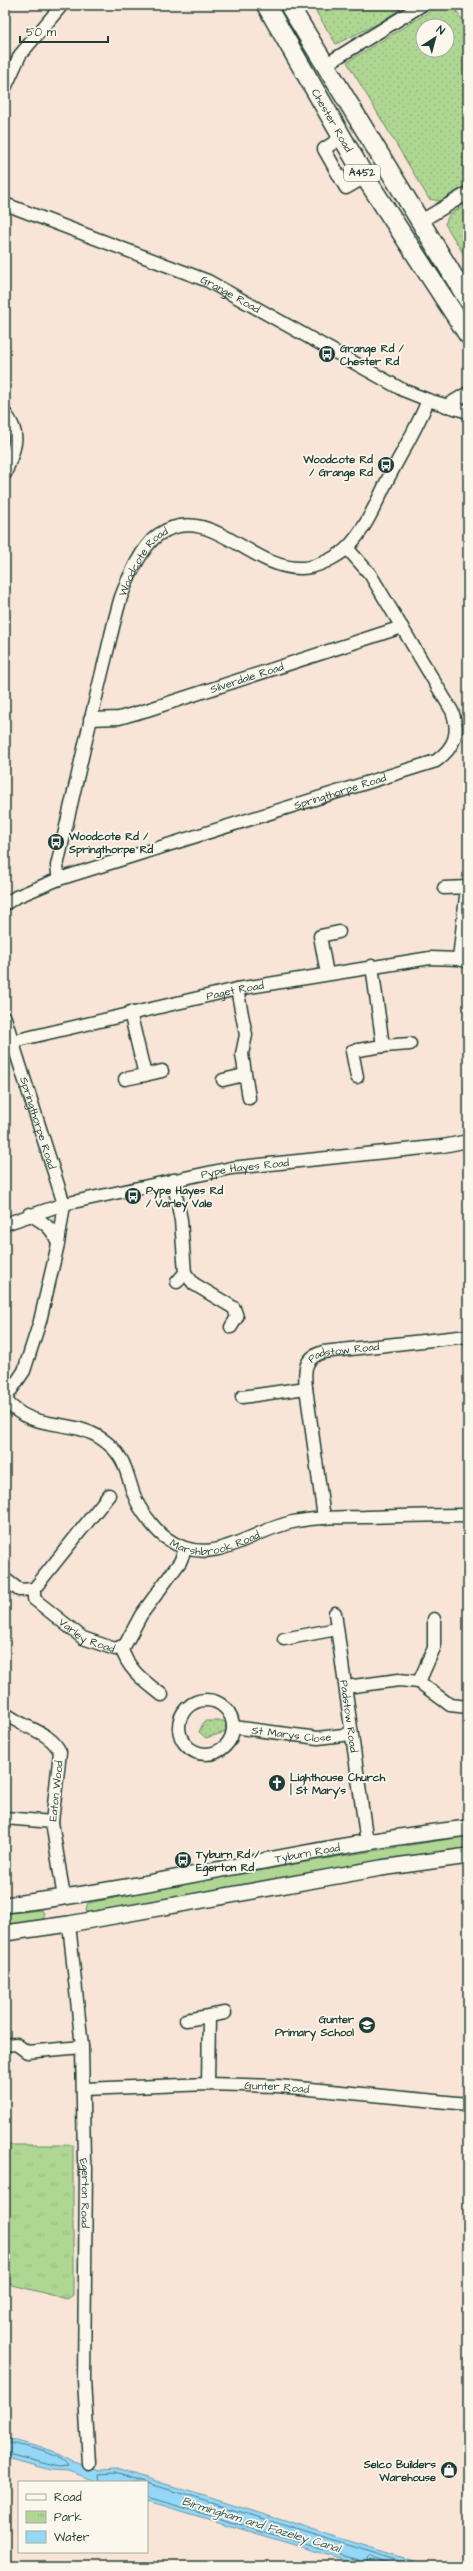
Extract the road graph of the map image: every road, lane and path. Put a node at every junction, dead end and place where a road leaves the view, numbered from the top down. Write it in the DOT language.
graph roads {
  1 [pos="62,5"];
  2 [pos="266,5"];
  3 [pos="288,5"];
  4 [pos="422,5"];
  5 [pos="325,65"];
  6 [pos="5,88"];
  7 [pos="468,193"];
  8 [pos="5,204"];
  9 [pos="420,221"];
  10 [pos="468,300"];
  11 [pos="468,334"];
  12 [pos="468,393"];
  13 [pos="428,400"];
  14 [pos="446,406"];
  15 [pos="468,412"];
  16 [pos="5,413"];
  17 [pos="5,474"];
  18 [pos="347,548"];
  19 [pos="402,627"];
  20 [pos="90,719"];
  21 [pos="59,879"];
  22 [pos="468,887"];
  23 [pos="444,888"];
  24 [pos="5,904"];
  25 [pos="339,932"];
  26 [pos="464,961"];
  27 [pos="372,966"];
  28 [pos="327,974"];
  29 [pos="238,989"];
  30 [pos="130,1012"];
  31 [pos="5,1018"];
  32 [pos="8,1042"];
  33 [pos="410,1044"];
  34 [pos="383,1046"];
  35 [pos="162,1071"];
  36 [pos="145,1075"];
  37 [pos="244,1075"];
  38 [pos="357,1077"];
  39 [pos="125,1079"];
  40 [pos="223,1080"];
  41 [pos="249,1098"];
  42 [pos="468,1141"];
  43 [pos="173,1180"];
  44 [pos="64,1204"];
  45 [pos="29,1214"];
  46 [pos="5,1224"];
  47 [pos="58,1244"];
  48 [pos="185,1273"];
  49 [pos="176,1282"];
  50 [pos="231,1327"];
  51 [pos="468,1336"];
  52 [pos="306,1388"];
  53 [pos="242,1397"];
  54 [pos="5,1399"];
  55 [pos="109,1495"];
  56 [pos="468,1515"];
  57 [pos="324,1518"];
  58 [pos="185,1550"];
  59 [pos="5,1579"];
  60 [pos="34,1589"];
  61 [pos="335,1612"];
  62 [pos="434,1619"];
  63 [pos="337,1629"];
  64 [pos="284,1639"];
  65 [pos="121,1647"];
  66 [pos="419,1682"];
  67 [pos="346,1687"];
  68 [pos="162,1695"];
  69 [pos="468,1707"];
  70 [pos="5,1713"];
  71 [pos="233,1727"];
  72 [pos="351,1734"];
  73 [pos="5,1818"];
  74 [pos="52,1822"];
  75 [pos="468,1828"];
  76 [pos="367,1842"];
  77 [pos="468,1856"];
  78 [pos="64,1898"];
  79 [pos="5,1904"];
  80 [pos="69,1924"];
  81 [pos="5,1933"];
  82 [pos="225,2013"];
  83 [pos="210,2016"];
  84 [pos="186,2020"];
  85 [pos="5,2044"];
  86 [pos="82,2047"];
  87 [pos="208,2084"];
  88 [pos="84,2089"];
  89 [pos="468,2104"];
  90 [pos="89,2463"];
  1 -- 6 [label="street"];
  2 -- 11 [label="highway, Chester Road / A452"];
  3 -- 5 [label="highway, Chester Road / A452"];
  4 -- 5 [label="street"];
  5 -- 9 [label="highway, Chester Road / A452"];
  7 -- 9 [label="street"];
  8 -- 13 [label="street, Grange Road"];
  9 -- 10 [label="highway, Chester Road / A452"];
  12 -- 14 [label="street"];
  13 -- 14 [label="street, Grange Road"];
  13 -- 18 [label="street, Woodcote Road"];
  14 -- 15 [label="street, Grange Road"];
  16 -- 17 [label="street"];
  18 -- 19 [label="street, Springthorpe Road"];
  18 -- 20 [label="street, Woodcote Road"];
  19 -- 20 [label="street, Silverdale Road"];
  19 -- 21 [label="street, Springthorpe Road"];
  20 -- 21 [label="street, Woodcote Road"];
  21 -- 24 [label="street, Springthorpe Road"];
  22 -- 23 [label="street"];
  22 -- 26 [label="street"];
  25 -- 28 [label="street"];
  26 -- 27 [label="street, Paget Road"];
  27 -- 28 [label="street, Paget Road"];
  27 -- 34 [label="street"];
  28 -- 29 [label="street, Paget Road"];
  29 -- 30 [label="street, Paget Road"];
  29 -- 37 [label="street"];
  30 -- 32 [label="street, Paget Road"];
  30 -- 36 [label="street"];
  31 -- 32 [label="street, Springthorpe Road"];
  32 -- 44 [label="street, Springthorpe Road"];
  33 -- 34 [label="street"];
  34 -- 38 [label="street"];
  35 -- 36 [label="street"];
  36 -- 39 [label="street"];
  37 -- 40 [label="street"];
  37 -- 41 [label="street"];
  42 -- 43 [label="street, Pype Hayes Road"];
  43 -- 44 [label="street, Pype Hayes Road"];
  43 -- 48 [label="street"];
  44 -- 45 [label="street, Pype Hayes Road"];
  44 -- 47 [label="street"];
  45 -- 46 [label="street, Pype Hayes Road"];
  45 -- 47 [label="street"];
  47 -- 54 [label="street"];
  48 -- 49 [label="street"];
  48 -- 50 [label="street"];
  51 -- 52 [label="street, Padstow Road"];
  52 -- 53 [label="street"];
  52 -- 57 [label="street, Padstow Road"];
  54 -- 58 [label="street, Marshbrook Road"];
  55 -- 60 [label="street"];
  56 -- 57 [label="street, Marshbrook Road"];
  57 -- 58 [label="street, Marshbrook Road"];
  58 -- 65 [label="street, Varley Road"];
  59 -- 60 [label="street"];
  60 -- 65 [label="street, Varley Road"];
  61 -- 63 [label="street, Padstow Road"];
  62 -- 66 [label="street"];
  63 -- 64 [label="street"];
  63 -- 67 [label="street, Padstow Road"];
  65 -- 68 [label="street"];
  66 -- 67 [label="street"];
  66 -- 69 [label="street"];
  67 -- 72 [label="street, Padstow Road"];
  70 -- 74 [label="street, Eaton Wood"];
  71 -- 71 [label="street"];
  71 -- 72 [label="street, St Marys Close"];
  72 -- 76 [label="street, Padstow Road"];
  73 -- 74 [label="street"];
  74 -- 78 [label="street, Eaton Wood"];
  75 -- 76 [label="main road, Tyburn Road"];
  76 -- 78 [label="main road, Tyburn Road"];
  77 -- 80 [label="main road"];
  78 -- 79 [label="main road, Tyburn Road"];
  78 -- 80 [label="main road"];
  80 -- 81 [label="main road"];
  80 -- 86 [label="street, Egerton Road"];
  82 -- 83 [label="street"];
  83 -- 84 [label="street"];
  83 -- 87 [label="street"];
  85 -- 86 [label="street"];
  86 -- 88 [label="street, Egerton Road"];
  87 -- 88 [label="street, Gunter Road"];
  87 -- 89 [label="street, Gunter Road"];
  88 -- 90 [label="street, Egerton Road"];
}
